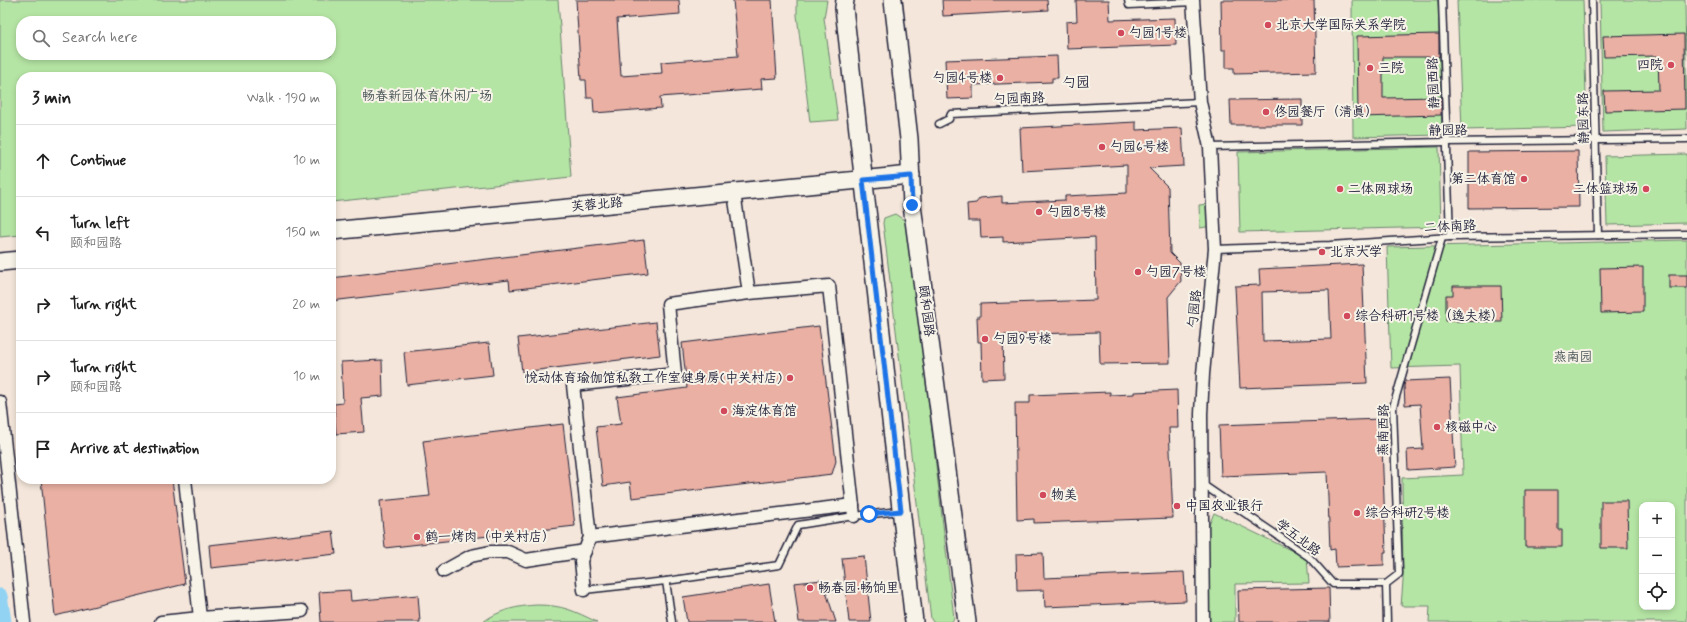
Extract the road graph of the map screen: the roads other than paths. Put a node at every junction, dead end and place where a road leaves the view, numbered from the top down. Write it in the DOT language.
graph roads {
  1 [pos="845,0"];
  2 [pos="894,0"];
  3 [pos="1128,0"];
  4 [pos="1442,0"];
  5 [pos="1592,0"];
  6 [pos="1193,1"];
  7 [pos="1200,102"];
  8 [pos="939,124"];
  9 [pos="1687,139"];
  10 [pos="1595,140"];
  11 [pos="1446,142"];
  12 [pos="1210,147"];
  13 [pos="911,176"];
  14 [pos="863,180"];
  15 [pos="734,193"];
  16 [pos="336,231"];
  17 [pos="1687,234"];
  18 [pos="1598,235"];
  19 [pos="1450,237"];
  20 [pos="1442,238"];
  21 [pos="1215,249"];
  22 [pos="16,260"];
  23 [pos="0,262"];
  24 [pos="749,294"];
  25 [pos="0,402"];
  26 [pos="186,484"];
  27 [pos="1202,484"];
  28 [pos="853,510"];
  29 [pos="901,511"];
  30 [pos="590,537"];
  31 [pos="585,551"];
  32 [pos="444,571"];
  33 [pos="666,581"];
  34 [pos="1386,584"];
  35 [pos="584,590"];
  36 [pos="302,611"];
  37 [pos="200,618"];
  38 [pos="24,622"];
  39 [pos="161,622"];
  40 [pos="672,622"];
  41 [pos="914,622"];
  42 [pos="967,622"];
  43 [pos="1203,622"];
  44 [pos="1387,622"];
  1 -- 14 [label="street"];
  2 -- 13 [label="street, 颐和园路"];
  3 -- 6 [label="lane"];
  4 -- 11 [label="lane, 静园西路"];
  5 -- 10 [label="lane, 静园东路"];
  6 -- 7 [label="street, 勺园路"];
  7 -- 8 [label="lane, 勺园南路"];
  7 -- 12 [label="street, 勺园路"];
  9 -- 10 [label="lane, 静园路"];
  10 -- 11 [label="lane, 静园路"];
  10 -- 18 [label="lane, 静园东路"];
  11 -- 12 [label="lane, 静园路"];
  11 -- 19 [label="lane, 静园西路"];
  12 -- 21 [label="street, 勺园路"];
  13 -- 14 [label="street, 芙蓉北路"];
  13 -- 42 [label="street, 颐和园路"];
  14 -- 15 [label="street, 芙蓉北路"];
  14 -- 29 [label="street"];
  15 -- 16 [label="street, 芙蓉北路"];
  15 -- 24 [label="street"];
  17 -- 18 [label="lane, 二体南路"];
  18 -- 19 [label="lane, 二体南路"];
  19 -- 20 [label="lane, 二体南路"];
  20 -- 21 [label="lane, 二体南路"];
  20 -- 34 [label="lane, 燕南西路"];
  21 -- 27 [label="street, 勺园路"];
  22 -- 23 [label="street"];
  24 -- 28 [label="street"];
  24 -- 30 [label="street"];
  25 -- 38 [label="street"];
  26 -- 37 [label="street"];
  27 -- 34 [label="lane, 学五北路"];
  27 -- 43 [label="street, 勺园路"];
  28 -- 29 [label="lane"];
  28 -- 30 [label="street"];
  28 -- 33 [label="lane"];
  29 -- 41 [label="street"];
  30 -- 31 [label="street"];
  31 -- 32 [label="street"];
  31 -- 35 [label="street"];
  33 -- 35 [label="lane"];
  33 -- 40 [label="lane"];
  34 -- 44 [label="lane"];
  36 -- 37 [label="street"];
  37 -- 39 [label="street"];
}
